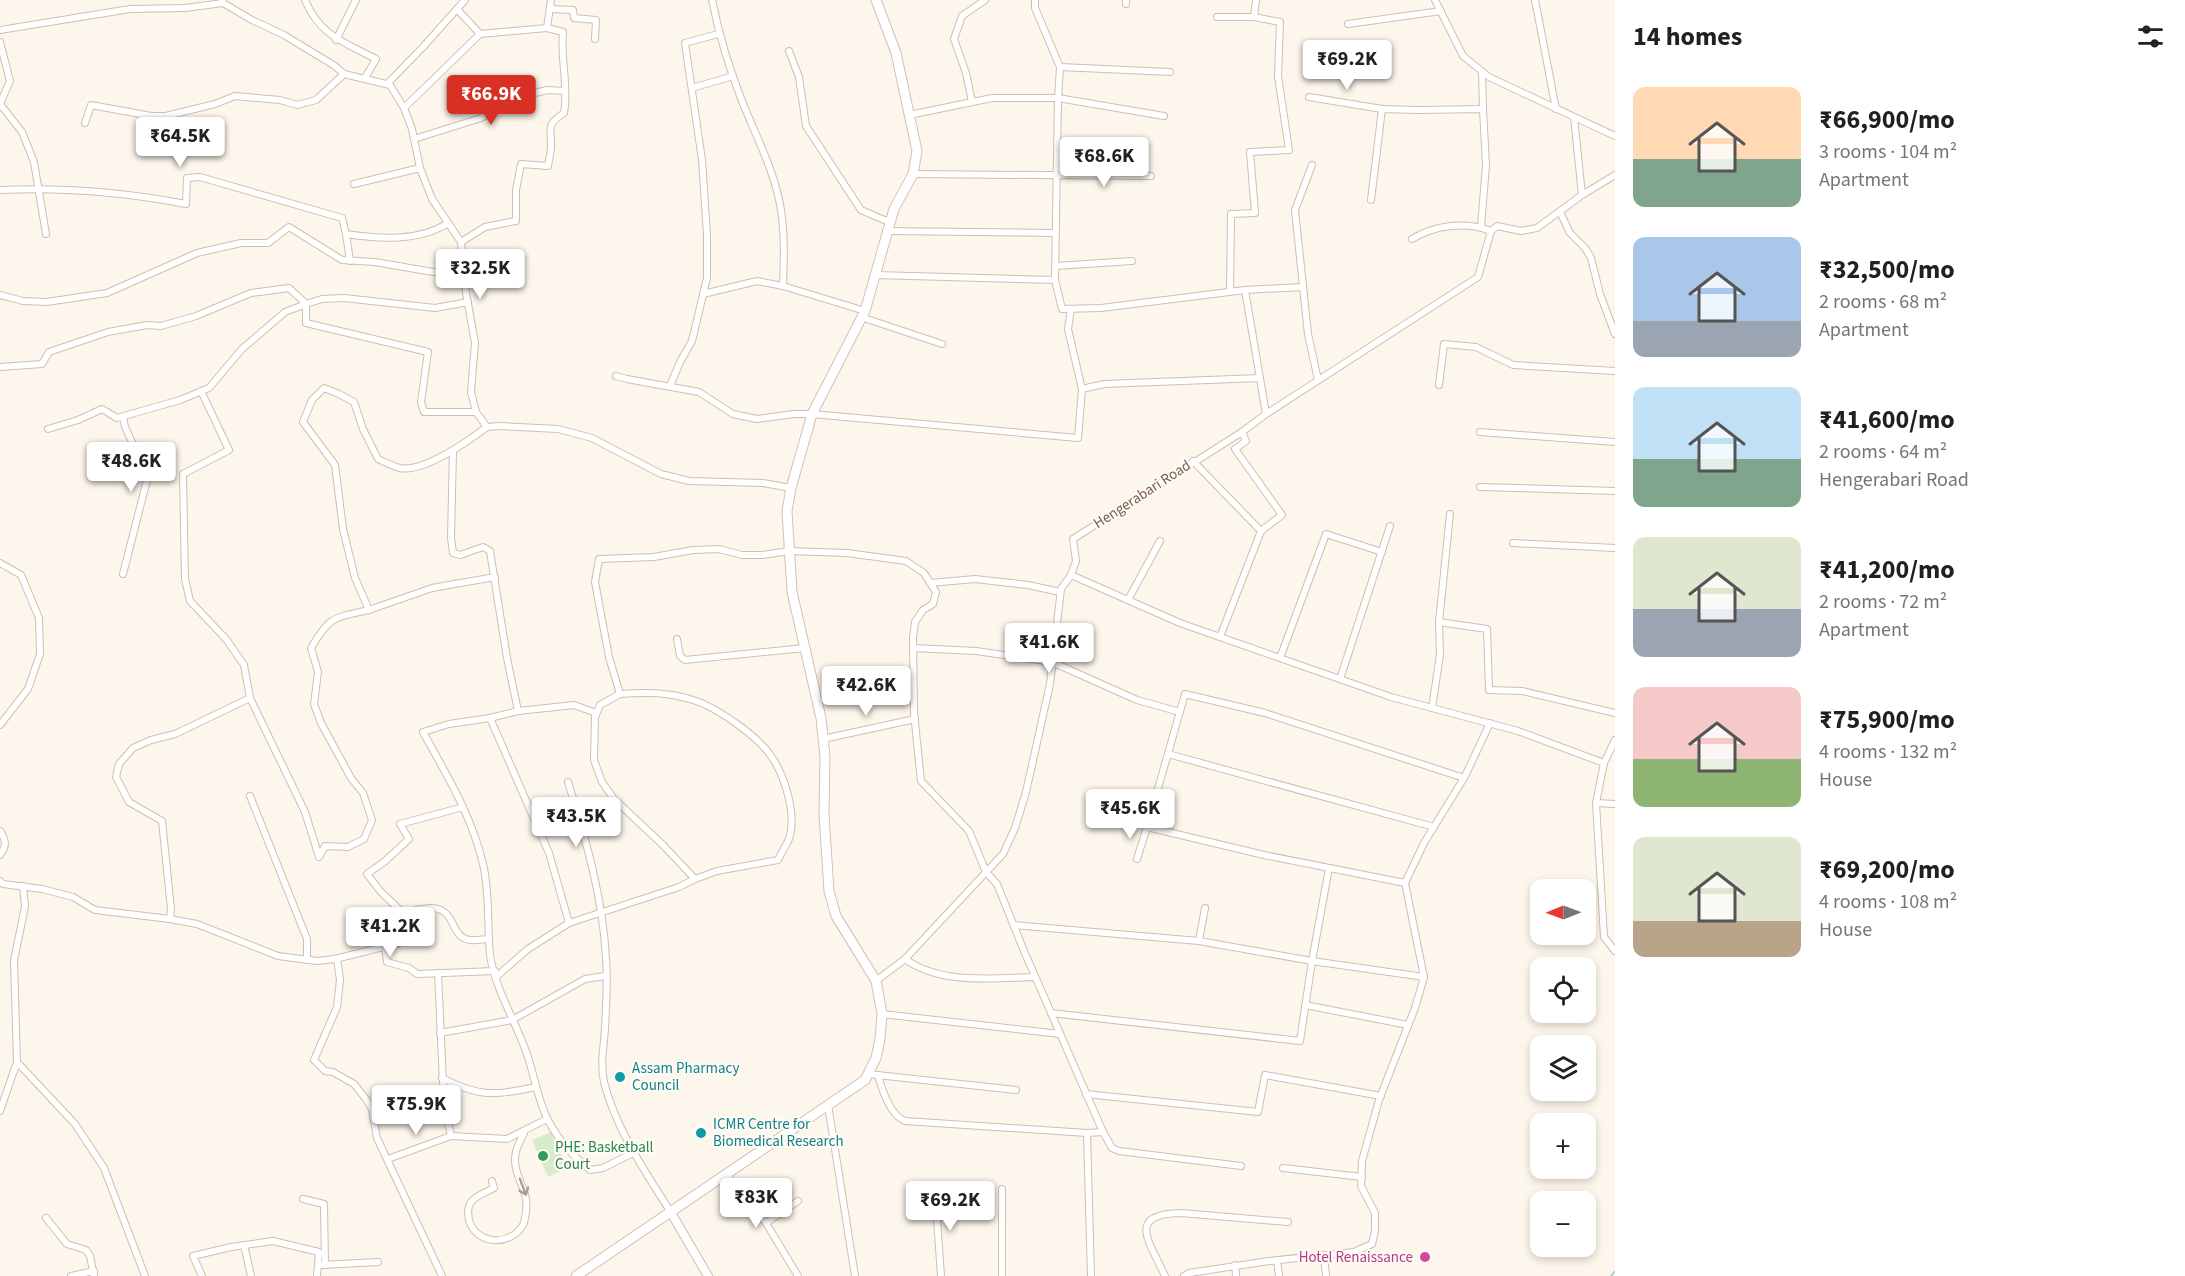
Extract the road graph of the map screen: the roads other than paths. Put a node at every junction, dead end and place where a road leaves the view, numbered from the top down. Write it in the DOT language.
graph roads {
  1 [pos="305,0"];
  2 [pos="356,0"];
  3 [pos="465,0"];
  4 [pos="551,0"];
  5 [pos="712,0"];
  6 [pos="876,0"];
  7 [pos="985,0"];
  8 [pos="1035,0"];
  9 [pos="1256,0"];
  10 [pos="1435,0"];
  11 [pos="1535,0"];
  12 [pos="222,1"];
  13 [pos="457,9"];
  14 [pos="550,9"];
  15 [pos="1441,11"];
  16 [pos="1218,17"];
  17 [pos="1254,17"];
  18 [pos="1348,24"];
  19 [pos="547,28"];
  20 [pos="0,30"];
  21 [pos="480,34"];
  22 [pos="718,34"];
  23 [pos="595,39"];
  24 [pos="336,40"];
  25 [pos="0,42"];
  26 [pos="789,51"];
  27 [pos="1060,67"];
  28 [pos="1170,72"];
  29 [pos="1482,72"];
  30 [pos="344,74"];
  31 [pos="733,76"];
  32 [pos="365,78"];
  33 [pos="387,84"];
  34 [pos="692,88"];
  35 [pos="565,92"];
  36 [pos="1309,97"];
  37 [pos="1058,98"];
  38 [pos="972,102"];
  39 [pos="404,108"];
  40 [pos="1382,109"];
  41 [pos="1483,109"];
  42 [pos="1556,109"];
  43 [pos="909,115"];
  44 [pos="1164,116"];
  45 [pos="1574,117"];
  46 [pos="85,123"];
  47 [pos="1615,136"];
  48 [pos="414,139"];
  49 [pos="1312,165"];
  50 [pos="420,168"];
  51 [pos="913,174"];
  52 [pos="1615,175"];
  53 [pos="1056,176"];
  54 [pos="1151,176"];
  55 [pos="354,184"];
  56 [pos="0,190"];
  57 [pos="40,190"];
  58 [pos="1582,195"];
  59 [pos="1371,200"];
  60 [pos="1560,212"];
  61 [pos="448,224"];
  62 [pos="888,226"];
  63 [pos="1480,227"];
  64 [pos="1491,231"];
  65 [pos="1056,233"];
  66 [pos="46,234"];
  67 [pos="346,234"];
  68 [pos="1412,239"];
  69 [pos="461,242"];
  70 [pos="350,261"];
  71 [pos="1132,261"];
  72 [pos="1056,266"];
  73 [pos="464,270"];
  74 [pos="875,275"];
  75 [pos="1055,280"];
  76 [pos="783,286"];
  77 [pos="1303,287"];
  78 [pos="1245,290"];
  79 [pos="1230,292"];
  80 [pos="703,294"];
  81 [pos="0,295"];
  82 [pos="468,302"];
  83 [pos="306,304"];
  84 [pos="1071,309"];
  85 [pos="863,314"];
  86 [pos="1615,334"];
  87 [pos="942,344"];
  88 [pos="0,367"];
  89 [pos="1615,371"];
  90 [pos="616,376"];
  91 [pos="1260,378"];
  92 [pos="1318,380"];
  93 [pos="1439,385"];
  94 [pos="670,386"];
  95 [pos="1082,388"];
  96 [pos="201,391"];
  97 [pos="476,412"];
  98 [pos="812,414"];
  99 [pos="1266,414"];
  100 [pos="123,417"];
  101 [pos="487,427"];
  102 [pos="48,429"];
  103 [pos="1242,432"];
  104 [pos="1480,432"];
  105 [pos="1615,442"];
  106 [pos="453,451"];
  107 [pos="1193,461"];
  108 [pos="1480,487"];
  109 [pos="792,488"];
  110 [pos="1615,491"];
  111 [pos="1450,514"];
  112 [pos="1390,526"];
  113 [pos="1262,531"];
  114 [pos="1160,541"];
  115 [pos="1513,543"];
  116 [pos="1615,548"];
  117 [pos="789,551"];
  118 [pos="1382,552"];
  119 [pos="0,563"];
  120 [pos="123,574"];
  121 [pos="1071,575"];
  122 [pos="495,577"];
  123 [pos="930,583"];
  124 [pos="1060,592"];
  125 [pos="1128,600"];
  126 [pos="369,610"];
  127 [pos="1439,622"];
  128 [pos="1220,637"];
  129 [pos="677,639"];
  130 [pos="805,648"];
  131 [pos="913,648"];
  132 [pos="1280,658"];
  133 [pos="1052,662"];
  134 [pos="1340,679"];
  135 [pos="620,694"];
  136 [pos="250,698"];
  137 [pos="1432,708"];
  138 [pos="518,711"];
  139 [pos="1180,712"];
  140 [pos="1615,712"];
  141 [pos="596,713"];
  142 [pos="490,718"];
  143 [pos="915,718"];
  144 [pos="1490,723"];
  145 [pos="0,725"];
  146 [pos="823,739"];
  147 [pos="1615,740"];
  148 [pos="1168,754"];
  149 [pos="1604,763"];
  150 [pos="1464,778"];
  151 [pos="568,782"];
  152 [pos="250,796"];
  153 [pos="1596,803"];
  154 [pos="1615,804"];
  155 [pos="464,807"];
  156 [pos="1147,827"];
  157 [pos="1434,827"];
  158 [pos="0,831"];
  159 [pos="0,855"];
  160 [pos="1137,859"];
  161 [pos="1329,868"];
  162 [pos="986,872"];
  163 [pos="695,879"];
  164 [pos="0,881"];
  165 [pos="1405,883"];
  166 [pos="23,886"];
  167 [pos="1205,908"];
  168 [pos="601,911"];
  169 [pos="404,914"];
  170 [pos="170,919"];
  171 [pos="569,923"];
  172 [pos="1014,925"];
  173 [pos="489,939"];
  174 [pos="1199,941"];
  175 [pos="385,947"];
  176 [pos="1615,951"];
  177 [pos="337,958"];
  178 [pos="905,959"];
  179 [pos="307,960"];
  180 [pos="1312,961"];
  181 [pos="438,973"];
  182 [pos="495,974"];
  183 [pos="605,976"];
  184 [pos="1035,977"];
  185 [pos="1424,977"];
  186 [pos="876,981"];
  187 [pos="1305,1005"];
  188 [pos="1051,1013"];
  189 [pos="882,1014"];
  190 [pos="512,1020"];
  191 [pos="1408,1025"];
  192 [pos="440,1033"];
  193 [pos="1060,1034"];
  194 [pos="16,1062"];
  195 [pos="868,1074"];
  196 [pos="878,1075"];
  197 [pos="442,1078"];
  198 [pos="536,1087"];
  199 [pos="1016,1089"];
  200 [pos="1086,1094"];
  201 [pos="1381,1096"];
  202 [pos="828,1105"];
  203 [pos="0,1111"];
  204 [pos="547,1119"];
  205 [pos="524,1132"];
  206 [pos="1103,1132"];
  207 [pos="1087,1133"];
  208 [pos="451,1136"];
  209 [pos="633,1153"];
  210 [pos="388,1159"];
  211 [pos="1241,1166"];
  212 [pos="1283,1168"];
  213 [pos="726,1173"];
  214 [pos="1362,1177"];
  215 [pos="492,1181"];
  216 [pos="1002,1189"];
  217 [pos="935,1190"];
  218 [pos="303,1199"];
  219 [pos="798,1201"];
  220 [pos="669,1211"];
  221 [pos="46,1218"];
  222 [pos="766,1222"];
  223 [pos="1288,1222"];
  224 [pos="244,1245"];
  225 [pos="1324,1255"];
  226 [pos="1277,1260"];
  227 [pos="378,1262"];
  228 [pos="321,1265"];
  229 [pos="1235,1265"];
  230 [pos="94,1274"];
  231 [pos="71,1276"];
  232 [pos="145,1276"];
  233 [pos="202,1276"];
  234 [pos="251,1276"];
  235 [pos="317,1276"];
  236 [pos="442,1276"];
  237 [pos="576,1276"];
  238 [pos="708,1276"];
  239 [pos="798,1276"];
  240 [pos="855,1276"];
  241 [pos="940,1276"];
  242 [pos="1002,1276"];
  243 [pos="1091,1276"];
  244 [pos="1165,1276"];
  245 [pos="1184,1276"];
  246 [pos="1236,1276"];
  247 [pos="1279,1276"];
  248 [pos="1326,1276"];
  1 -- 24 [label="street"];
  2 -- 24 [label="street"];
  3 -- 13 [label="street"];
  4 -- 14 [label="street"];
  5 -- 22 [label="street"];
  6 -- 43 [label="main road"];
  7 -- 38 [label="street"];
  8 -- 27 [label="street"];
  9 -- 17 [label="street"];
  10 -- 15 [label="street"];
  11 -- 42 [label="street"];
  12 -- 20 [label="street"];
  12 -- 30 [label="street"];
  13 -- 21 [label="street"];
  13 -- 33 [label="street"];
  14 -- 19 [label="street"];
  14 -- 23 [label="street"];
  15 -- 18 [label="street"];
  15 -- 29 [label="street"];
  16 -- 17 [label="street"];
  17 -- 79 [label="street"];
  19 -- 21 [label="street"];
  19 -- 35 [label="street"];
  21 -- 39 [label="street"];
  22 -- 31 [label="street"];
  22 -- 34 [label="street"];
  24 -- 32 [label="street"];
  25 -- 57 [label="street"];
  26 -- 62 [label="street"];
  27 -- 28 [label="street"];
  27 -- 37 [label="street"];
  29 -- 41 [label="street"];
  29 -- 42 [label="street"];
  30 -- 32 [label="street"];
  30 -- 46 [label="street"];
  31 -- 34 [label="street"];
  31 -- 76 [label="street"];
  32 -- 33 [label="street"];
  33 -- 39 [label="street"];
  34 -- 80 [label="street"];
  35 -- 48 [label="street"];
  35 -- 69 [label="street"];
  36 -- 40 [label="street"];
  37 -- 38 [label="street"];
  37 -- 44 [label="street"];
  37 -- 53 [label="street"];
  38 -- 43 [label="street"];
  39 -- 48 [label="street"];
  40 -- 41 [label="street"];
  40 -- 59 [label="street"];
  41 -- 63 [label="street"];
  42 -- 45 [label="street"];
  43 -- 51 [label="main road"];
  45 -- 47 [label="street"];
  45 -- 58 [label="street"];
  48 -- 50 [label="street"];
  49 -- 77 [label="street"];
  50 -- 55 [label="street"];
  50 -- 61 [label="street"];
  51 -- 53 [label="street"];
  51 -- 62 [label="main road"];
  52 -- 58 [label="street"];
  53 -- 54 [label="street"];
  53 -- 65 [label="street"];
  56 -- 57 [label="street"];
  57 -- 66 [label="street"];
  57 -- 67 [label="street"];
  58 -- 60 [label="street"];
  60 -- 64 [label="street"];
  60 -- 86 [label="street"];
  61 -- 67 [label="street"];
  61 -- 69 [label="street"];
  62 -- 65 [label="street"];
  62 -- 74 [label="main road"];
  63 -- 64 [label="street"];
  63 -- 68 [label="street"];
  64 -- 92 [label="street, Hengerabari Road"];
  65 -- 72 [label="street"];
  67 -- 70 [label="street"];
  69 -- 73 [label="street"];
  70 -- 73 [label="street"];
  70 -- 81 [label="street"];
  71 -- 72 [label="street"];
  72 -- 75 [label="street"];
  73 -- 82 [label="street"];
  74 -- 75 [label="street"];
  74 -- 85 [label="main road"];
  75 -- 84 [label="street"];
  76 -- 80 [label="street"];
  76 -- 85 [label="street"];
  77 -- 78 [label="street"];
  77 -- 92 [label="street"];
  78 -- 79 [label="street"];
  78 -- 91 [label="street"];
  79 -- 84 [label="street"];
  80 -- 94 [label="street"];
  82 -- 83 [label="street"];
  82 -- 97 [label="street"];
  83 -- 88 [label="street"];
  83 -- 96 [label="street"];
  83 -- 97 [label="street"];
  84 -- 95 [label="street"];
  85 -- 87 [label="street"];
  85 -- 98 [label="main road"];
  89 -- 93 [label="street"];
  90 -- 94 [label="street"];
  91 -- 95 [label="street"];
  91 -- 99 [label="street"];
  92 -- 99 [label="street, Hengerabari Road"];
  94 -- 98 [label="street"];
  95 -- 98 [label="street"];
  96 -- 100 [label="street"];
  96 -- 136 [label="street"];
  97 -- 101 [label="street"];
  98 -- 109 [label="main road"];
  99 -- 103 [label="street, Hengerabari Road"];
  100 -- 102 [label="street"];
  100 -- 120 [label="street"];
  101 -- 106 [label="street"];
  101 -- 109 [label="street"];
  103 -- 107 [label="street, Hengerabari Road"];
  103 -- 113 [label="street"];
  104 -- 105 [label="street"];
  106 -- 122 [label="street"];
  106 -- 126 [label="street"];
  107 -- 113 [label="street"];
  107 -- 121 [label="street, Hengerabari Road"];
  108 -- 110 [label="street"];
  109 -- 117 [label="main road"];
  111 -- 127 [label="street"];
  112 -- 118 [label="street"];
  113 -- 128 [label="street"];
  114 -- 125 [label="street"];
  115 -- 116 [label="street"];
  117 -- 123 [label="street"];
  117 -- 130 [label="main road"];
  117 -- 135 [label="street"];
  118 -- 132 [label="street"];
  118 -- 134 [label="street"];
  119 -- 145 [label="street"];
  121 -- 124 [label="street, Hengerabari Road"];
  121 -- 125 [label="street"];
  122 -- 126 [label="street"];
  122 -- 138 [label="street"];
  123 -- 124 [label="street"];
  123 -- 131 [label="street"];
  124 -- 133 [label="street, Hengerabari Road"];
  125 -- 128 [label="street"];
  126 -- 136 [label="street"];
  127 -- 137 [label="street"];
  127 -- 140 [label="street"];
  128 -- 132 [label="street"];
  129 -- 130 [label="street"];
  130 -- 146 [label="main road"];
  131 -- 133 [label="street"];
  131 -- 143 [label="street"];
  132 -- 134 [label="street"];
  133 -- 139 [label="street"];
  133 -- 162 [label="street, Hengerabari Road"];
  134 -- 137 [label="street"];
  135 -- 141 [label="street"];
  135 -- 163 [label="street"];
  136 -- 170 [label="street"];
  137 -- 144 [label="street"];
  138 -- 141 [label="street"];
  138 -- 142 [label="street"];
  139 -- 148 [label="street"];
  139 -- 150 [label="street"];
  141 -- 163 [label="street"];
  142 -- 155 [label="street"];
  142 -- 171 [label="street"];
  143 -- 146 [label="street"];
  143 -- 162 [label="street"];
  144 -- 149 [label="street"];
  144 -- 150 [label="street"];
  146 -- 186 [label="main road"];
  147 -- 149 [label="street"];
  148 -- 156 [label="street"];
  148 -- 157 [label="street"];
  149 -- 153 [label="street"];
  150 -- 157 [label="street"];
  151 -- 168 [label="street"];
  152 -- 179 [label="street"];
  153 -- 154 [label="street"];
  153 -- 176 [label="street"];
  155 -- 169 [label="street"];
  155 -- 173 [label="street"];
  156 -- 160 [label="street"];
  156 -- 161 [label="street"];
  157 -- 165 [label="street"];
  158 -- 159 [label="street"];
  161 -- 165 [label="street"];
  161 -- 180 [label="street"];
  162 -- 172 [label="street"];
  162 -- 178 [label="street, Hengerabari Road"];
  163 -- 168 [label="street"];
  164 -- 166 [label="street"];
  165 -- 185 [label="street"];
  166 -- 170 [label="street"];
  166 -- 194 [label="street"];
  167 -- 174 [label="street"];
  168 -- 171 [label="street"];
  168 -- 183 [label="street"];
  169 -- 173 [label="street"];
  169 -- 175 [label="street"];
  170 -- 179 [label="street"];
  171 -- 182 [label="street"];
  172 -- 174 [label="street"];
  172 -- 184 [label="street"];
  173 -- 182 [label="street"];
  174 -- 180 [label="street"];
  175 -- 177 [label="street"];
  175 -- 181 [label="street"];
  177 -- 179 [label="street"];
  177 -- 210 [label="street"];
  178 -- 184 [label="street"];
  178 -- 186 [label="street, Hengerabari Road"];
  180 -- 185 [label="street"];
  180 -- 187 [label="street"];
  181 -- 182 [label="street"];
  181 -- 192 [label="street"];
  182 -- 190 [label="street"];
  183 -- 190 [label="street"];
  183 -- 209 [label="street"];
  184 -- 188 [label="street"];
  185 -- 191 [label="street"];
  186 -- 189 [label="main road"];
  187 -- 188 [label="street"];
  187 -- 191 [label="street"];
  188 -- 193 [label="street"];
  189 -- 193 [label="street"];
  189 -- 195 [label="main road"];
  190 -- 192 [label="street"];
  190 -- 198 [label="street"];
  191 -- 201 [label="street"];
  192 -- 197 [label="street"];
  193 -- 200 [label="street"];
  194 -- 203 [label="street"];
  194 -- 232 [label="street"];
  195 -- 196 [label="street"];
  195 -- 202 [label="main road"];
  196 -- 199 [label="street"];
  196 -- 207 [label="street"];
  197 -- 198 [label="street"];
  197 -- 208 [label="street"];
  198 -- 204 [label="street"];
  200 -- 201 [label="street"];
  200 -- 206 [label="street"];
  201 -- 214 [label="street"];
  202 -- 213 [label="main road"];
  202 -- 240 [label="street"];
  204 -- 205 [label="street"];
  204 -- 209 [label="street"];
  205 -- 208 [label="street"];
  205 -- 215 [label="street, one-way"];
  206 -- 207 [label="street"];
  206 -- 211 [label="street"];
  207 -- 243 [label="street"];
  208 -- 210 [label="street"];
  209 -- 220 [label="street"];
  210 -- 236 [label="street"];
  212 -- 214 [label="street"];
  213 -- 220 [label="main road"];
  213 -- 222 [label="street"];
  214 -- 225 [label="street"];
  216 -- 242 [label="street"];
  217 -- 241 [label="street"];
  218 -- 228 [label="street"];
  219 -- 222 [label="street"];
  220 -- 237 [label="main road"];
  220 -- 238 [label="street"];
  221 -- 230 [label="street"];
  222 -- 239 [label="street"];
  223 -- 244 [label="street"];
  224 -- 228 [label="street"];
  224 -- 233 [label="street"];
  224 -- 234 [label="street"];
  225 -- 226 [label="street"];
  225 -- 248 [label="street"];
  226 -- 229 [label="street"];
  226 -- 247 [label="street"];
  227 -- 228 [label="street"];
  228 -- 235 [label="street"];
  229 -- 245 [label="street"];
  229 -- 246 [label="street"];
  230 -- 231 [label="street"];
}
